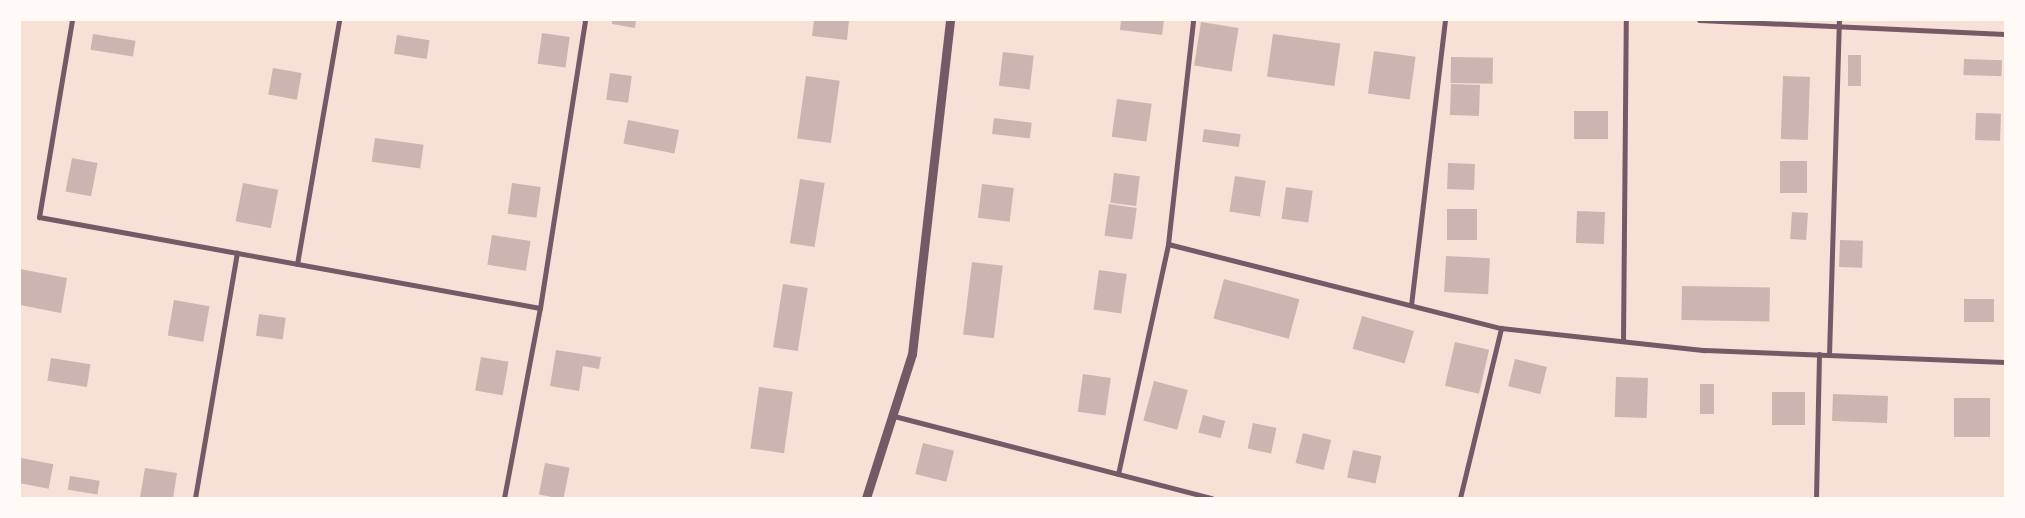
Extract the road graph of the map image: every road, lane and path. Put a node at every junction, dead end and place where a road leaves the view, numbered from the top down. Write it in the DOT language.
graph roads {
  1 [pos="72,20"];
  2 [pos="339,20"];
  3 [pos="585,20"];
  4 [pos="950,20"];
  5 [pos="1193,20"];
  6 [pos="1445,20"];
  7 [pos="1626,20"];
  8 [pos="1699,20"];
  9 [pos="1839,20"];
  10 [pos="1839,27"];
  11 [pos="2005,34"];
  12 [pos="1168,244"];
  13 [pos="237,253"];
  14 [pos="297,264"];
  15 [pos="1411,305"];
  16 [pos="540,308"];
  17 [pos="1501,328"];
  18 [pos="1623,341"];
  19 [pos="1819,354"];
  20 [pos="1829,355"];
  21 [pos="2005,362"];
  22 [pos="894,416"];
  23 [pos="1118,474"];
  24 [pos="1185,491"];
  25 [pos="195,498"];
  26 [pos="504,498"];
  27 [pos="866,498"];
  28 [pos="1183,498"];
  29 [pos="1212,498"];
  30 [pos="1460,498"];
  31 [pos="1816,498"];
  1 -- 13 [label="street"];
  2 -- 14 [label="street"];
  3 -- 16 [label="street"];
  4 -- 22 [label="street"];
  5 -- 12 [label="street"];
  6 -- 15 [label="street"];
  7 -- 18 [label="street"];
  8 -- 10 [label="street"];
  9 -- 10 [label="street"];
  10 -- 11 [label="street"];
  10 -- 20 [label="street"];
  12 -- 15 [label="street"];
  12 -- 23 [label="street"];
  13 -- 14 [label="street"];
  13 -- 25 [label="street"];
  14 -- 16 [label="street"];
  15 -- 17 [label="street"];
  16 -- 26 [label="street"];
  17 -- 18 [label="street"];
  17 -- 30 [label="street"];
  18 -- 19 [label="street"];
  19 -- 20 [label="street"];
  19 -- 31 [label="street"];
  20 -- 21 [label="street"];
  22 -- 23 [label="street"];
  22 -- 27 [label="street"];
  23 -- 24 [label="street"];
  24 -- 28 [label="street"];
  24 -- 29 [label="street"];
}
